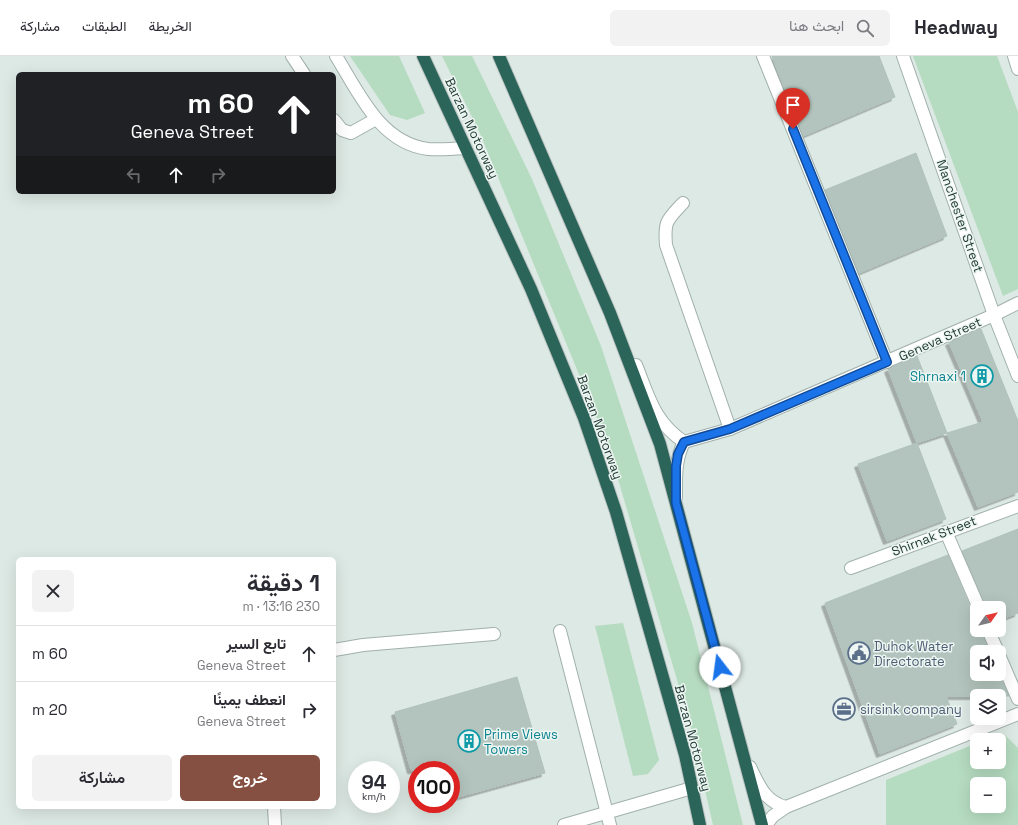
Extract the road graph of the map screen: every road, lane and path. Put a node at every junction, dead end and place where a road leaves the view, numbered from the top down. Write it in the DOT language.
graph roads {
  1 [pos="292,56"];
  2 [pos="336,56"];
  3 [pos="423,56"];
  4 [pos="499,56"];
  5 [pos="763,56"];
  6 [pos="903,56"];
  7 [pos="1014,56"];
  8 [pos="1018,69"];
  9 [pos="303,72"];
  10 [pos="376,119"];
  11 [pos="336,122"];
  12 [pos="465,148"];
  13 [pos="683,203"];
  14 [pos="1018,303"];
  15 [pos="994,315"];
  16 [pos="621,342"];
  17 [pos="887,362"];
  18 [pos="1018,376"];
  19 [pos="730,429"];
  20 [pos="684,442"];
  21 [pos="676,503"];
  22 [pos="1018,506"];
  23 [pos="946,532"];
  24 [pos="851,568"];
  25 [pos="976,601"];
  26 [pos="560,631"];
  27 [pos="494,634"];
  28 [pos="336,650"];
  29 [pos="1006,671"];
  30 [pos="1018,699"];
  31 [pos="1018,714"];
  32 [pos="744,757"];
  33 [pos="692,788"];
  34 [pos="786,807"];
  35 [pos="274,809"];
  36 [pos="607,812"];
  37 [pos="275,825"];
  38 [pos="564,825"];
  39 [pos="610,825"];
  40 [pos="700,825"];
  41 [pos="762,825"];
  42 [pos="766,825"];
  1 -- 9 [label="street"];
  2 -- 10 [label="street"];
  3 -- 12 [label="highway, Barzan Motorway"];
  4 -- 16 [label="highway"];
  5 -- 17 [label="street"];
  6 -- 15 [label="street, Manchester Street"];
  7 -- 8 [label="street"];
  10 -- 11 [label="street"];
  10 -- 12 [label="street"];
  12 -- 33 [label="highway, Barzan Motorway"];
  13 -- 19 [label="street"];
  14 -- 15 [label="street, Geneva Street"];
  15 -- 17 [label="street, Geneva Street"];
  15 -- 18 [label="street, Manchester Street"];
  16 -- 20 [label="street"];
  16 -- 21 [label="highway"];
  17 -- 19 [label="street, Geneva Street"];
  19 -- 20 [label="street, Geneva Street"];
  20 -- 21 [label="street"];
  21 -- 32 [label="highway"];
  22 -- 23 [label="street, Shirnak Street"];
  23 -- 24 [label="street, Shirnak Street"];
  23 -- 25 [label="street"];
  26 -- 36 [label="street"];
  27 -- 28 [label="street"];
  29 -- 30 [label="street"];
  31 -- 34 [label="street"];
  32 -- 34 [label="street"];
  32 -- 41 [label="highway"];
  33 -- 36 [label="street"];
  33 -- 40 [label="highway, Barzan Motorway"];
  34 -- 42 [label="street"];
  35 -- 37 [label="street"];
  36 -- 38 [label="street"];
  36 -- 39 [label="street"];
}
